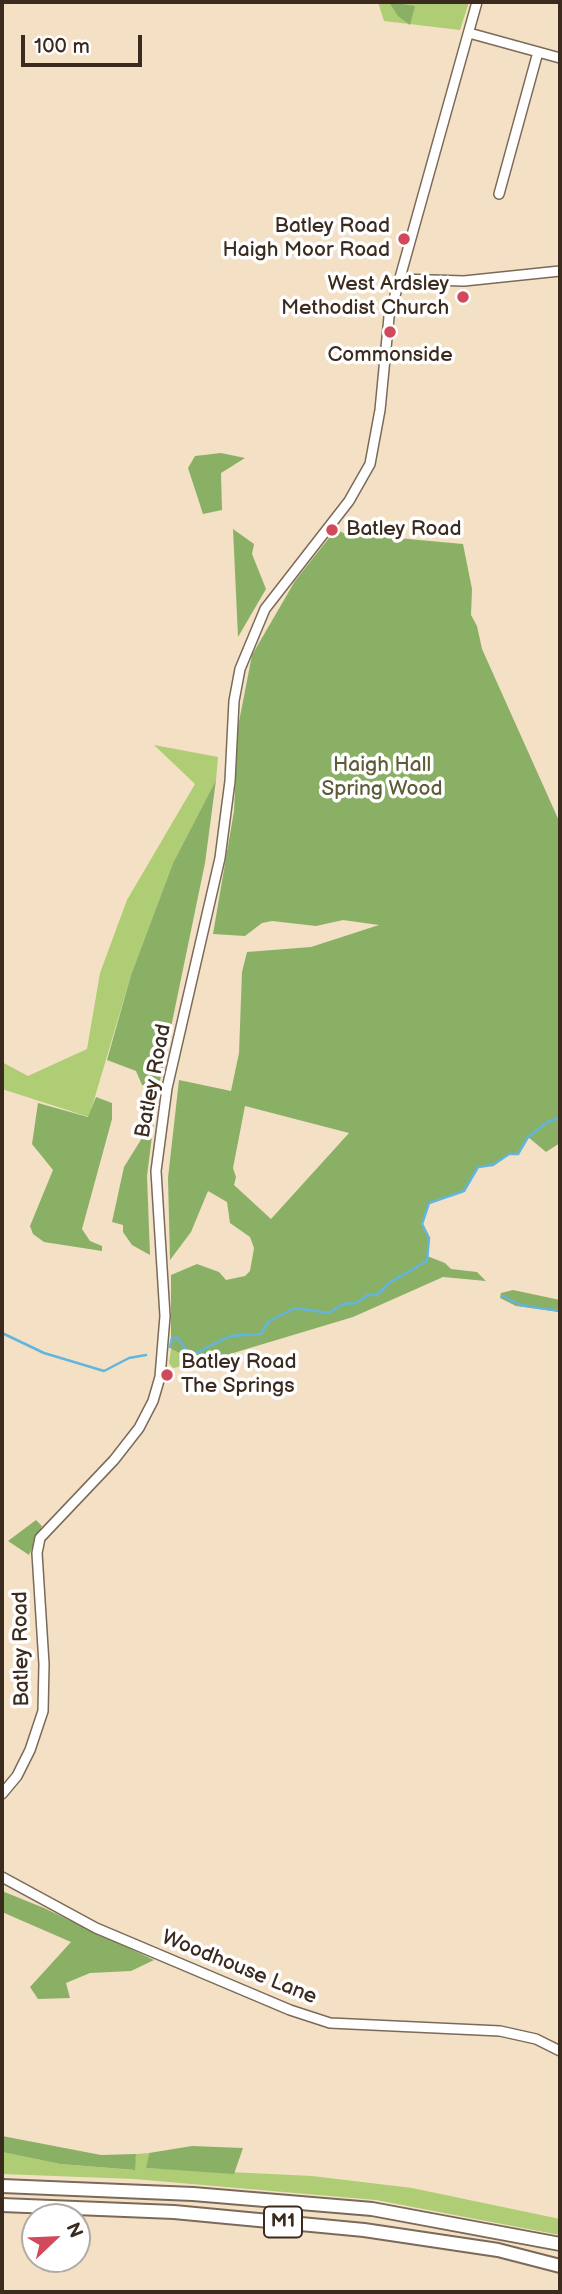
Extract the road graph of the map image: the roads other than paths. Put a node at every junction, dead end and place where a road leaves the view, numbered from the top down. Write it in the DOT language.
graph roads {
  1 [pos="477,2"];
  2 [pos="469,33"];
  3 [pos="538,52"];
  4 [pos="560,58"];
  5 [pos="493,175"];
  6 [pos="503,178"];
  7 [pos="499,194"];
  8 [pos="560,271"];
  9 [pos="400,279"];
  10 [pos="2,1794"];
  11 [pos="2,1878"];
  12 [pos="560,2050"];
  13 [pos="2,2186"];
  14 [pos="2,2205"];
  15 [pos="560,2244"];
  16 [pos="560,2266"];
  1 -- 2 [label="street, Batley Road"];
  2 -- 3 [label="street"];
  2 -- 9 [label="street, Batley Road"];
  3 -- 4 [label="street"];
  3 -- 6 [label="street"];
  5 -- 6 [label="street"];
  6 -- 7 [label="street"];
  8 -- 9 [label="street"];
  9 -- 10 [label="street, Batley Road"];
  11 -- 12 [label="street, Woodhouse Lane"];
  13 -- 15 [label="highway, M1"];
  14 -- 16 [label="highway, M1"];
}
